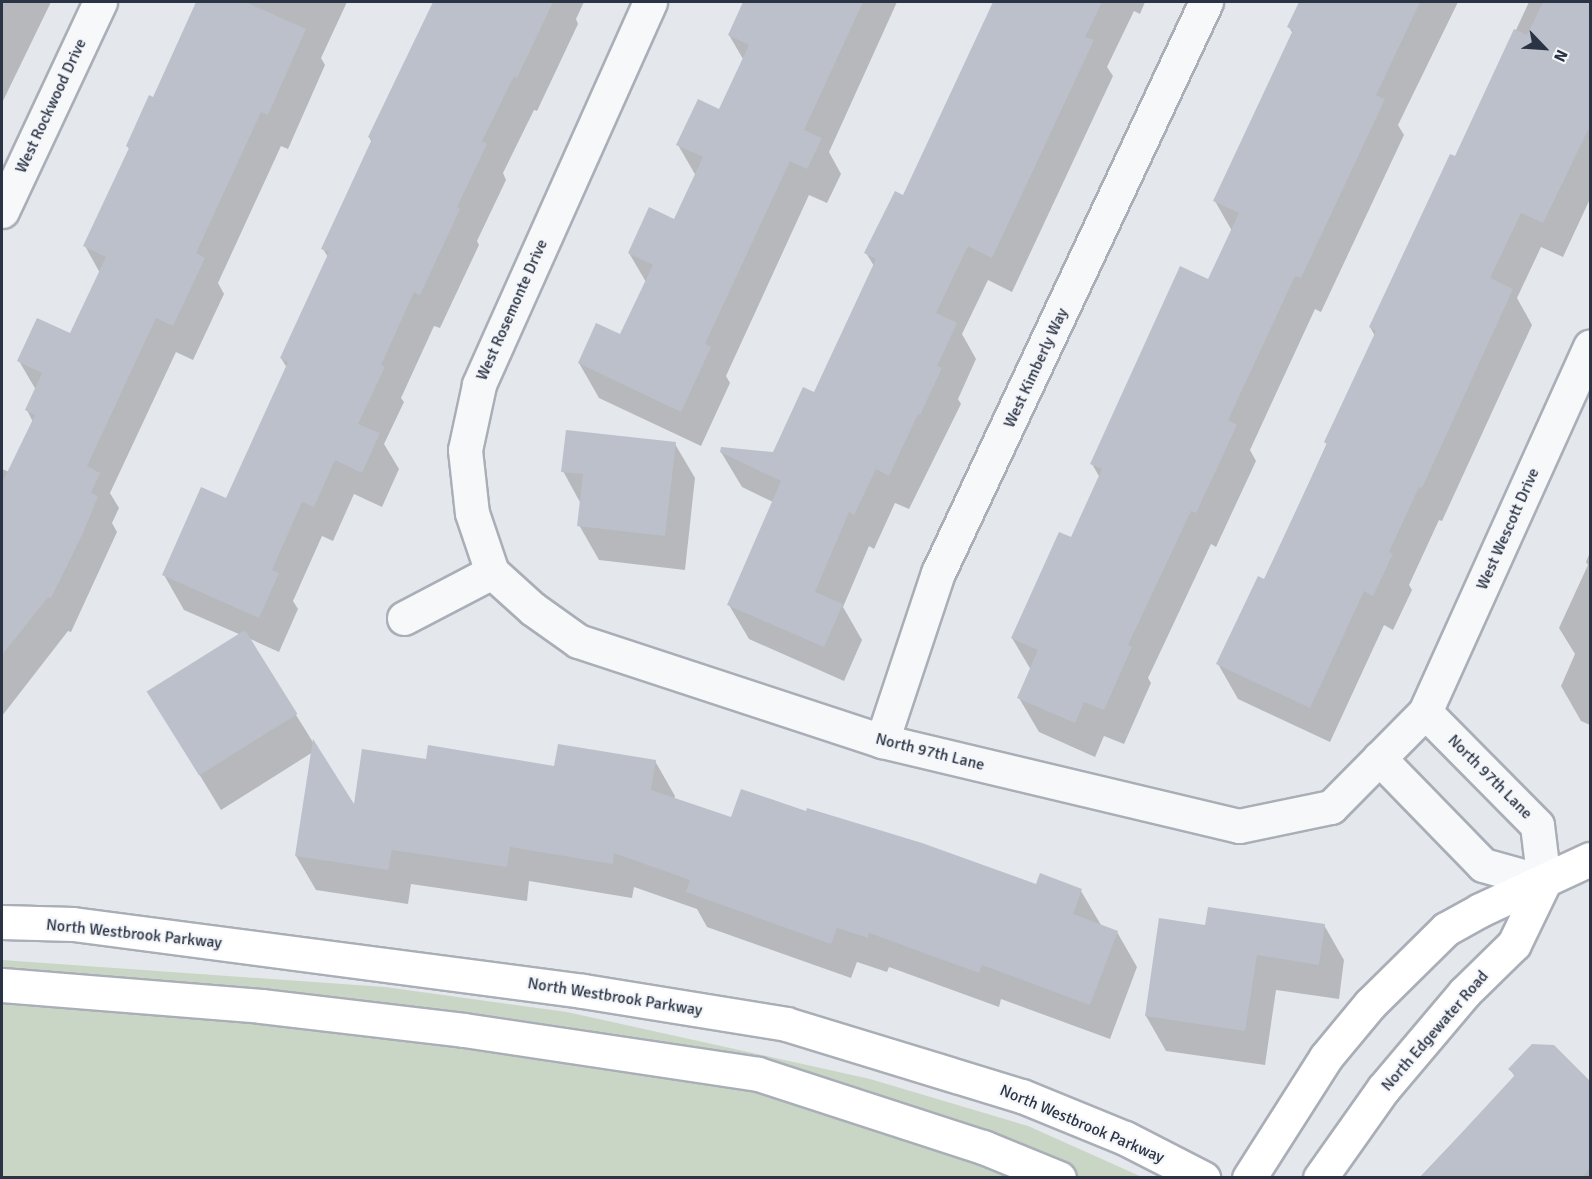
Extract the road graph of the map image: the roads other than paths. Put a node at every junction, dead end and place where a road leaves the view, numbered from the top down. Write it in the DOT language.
graph roads {
  1 [pos="100,2"];
  2 [pos="651,2"];
  3 [pos="1206,2"];
  4 [pos="2,212"];
  5 [pos="1590,346"];
  6 [pos="492,572"];
  7 [pos="404,618"];
  8 [pos="1425,712"];
  9 [pos="882,741"];
  10 [pos="1379,758"];
  11 [pos="1590,859"];
  12 [pos="1544,882"];
  13 [pos="2,922"];
  14 [pos="2,985"];
  15 [pos="1059,1178"];
  16 [pos="1203,1178"];
  17 [pos="1249,1178"];
  18 [pos="1320,1178"];
  1 -- 4 [label="street, West Rockwood Drive"];
  2 -- 6 [label="street, West Rosemonte Drive"];
  3 -- 9 [label="street, West Kimberly Way"];
  5 -- 8 [label="street, West Wescott Drive"];
  6 -- 7 [label="street"];
  6 -- 9 [label="street, North 97th Lane"];
  8 -- 10 [label="street, North 97th Lane"];
  8 -- 12 [label="street, North 97th Lane"];
  9 -- 10 [label="street, North 97th Lane"];
  10 -- 12 [label="street"];
  11 -- 12 [label="street"];
  12 -- 17 [label="street"];
  12 -- 18 [label="street, North Edgewater Road"];
  13 -- 16 [label="street, North Westbrook Parkway"];
  14 -- 15 [label="street"];
}
